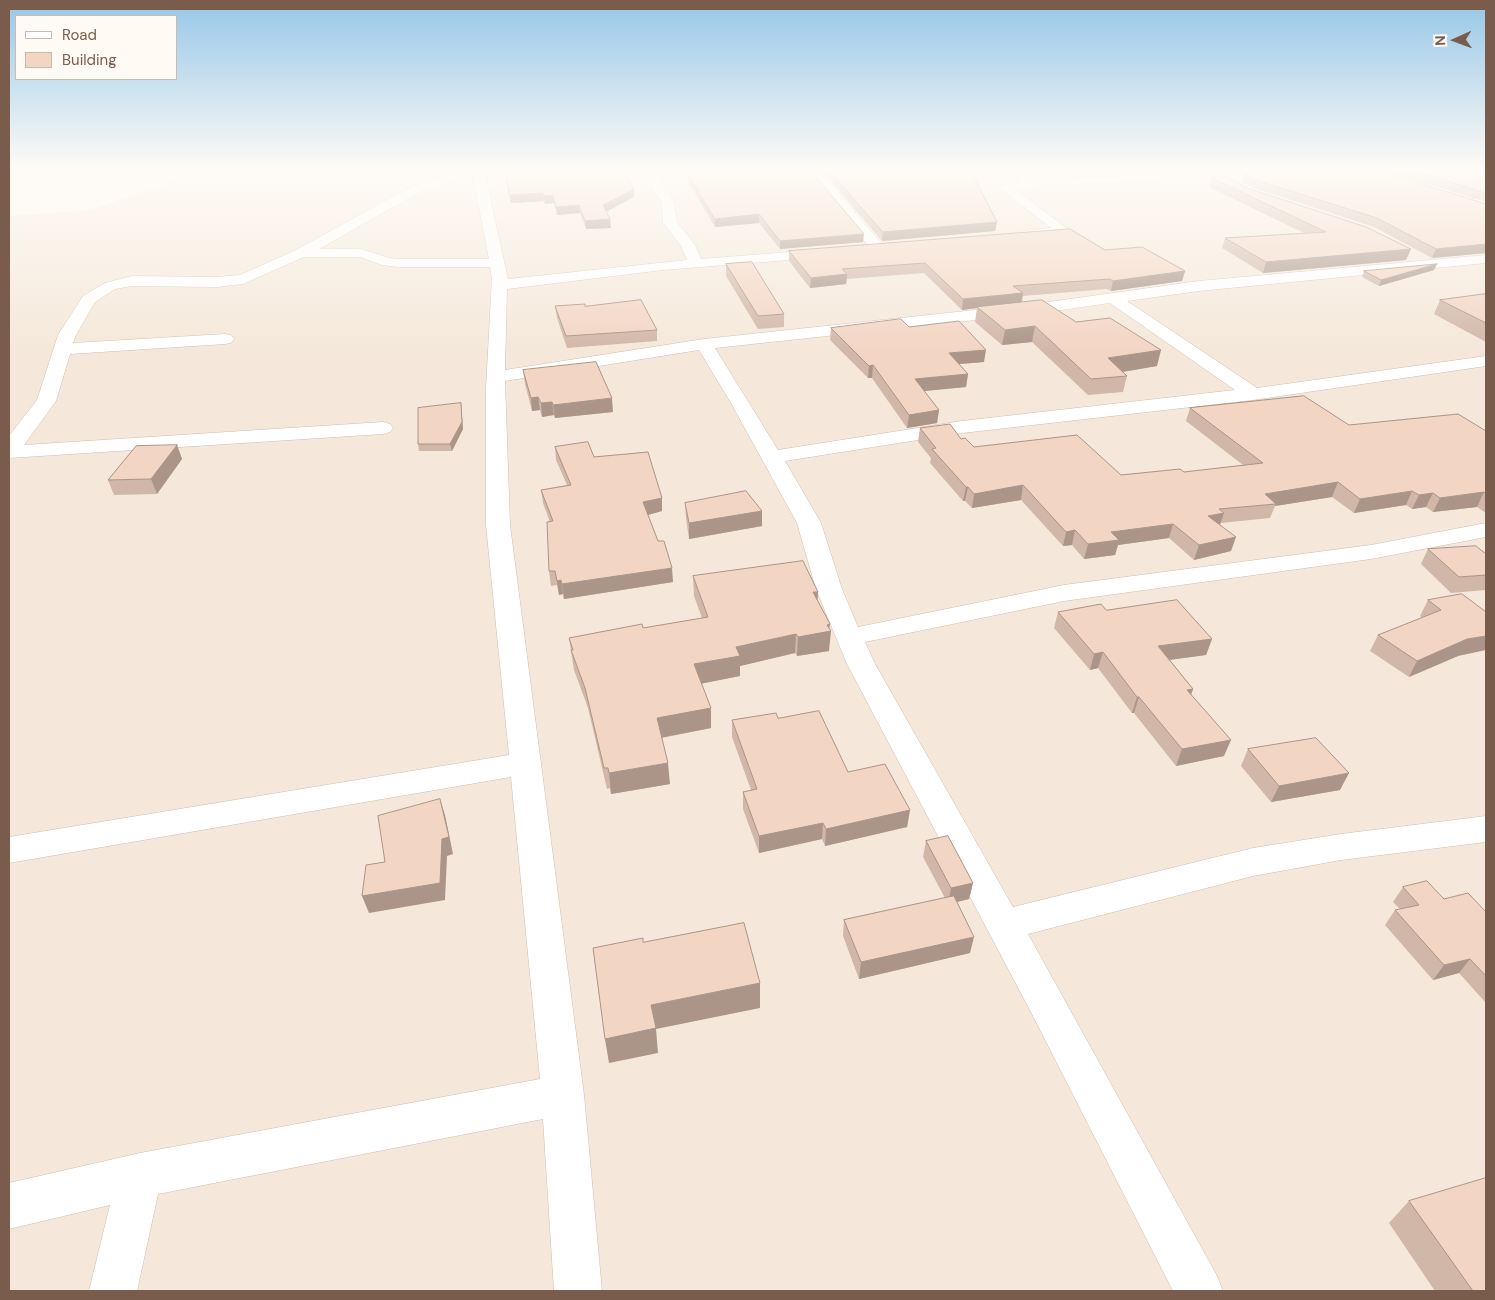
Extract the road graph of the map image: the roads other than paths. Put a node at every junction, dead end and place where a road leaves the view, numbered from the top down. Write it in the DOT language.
graph roads {
  1 [pos="341,231"];
  2 [pos="490,231"];
  3 [pos="677,231"];
  4 [pos="867,231"];
  5 [pos="1060,231"];
  6 [pos="1018,235"];
  7 [pos="858,249"];
  8 [pos="838,252"];
  9 [pos="301,253"];
  10 [pos="1412,255"];
  11 [pos="1486,258"];
  12 [pos="696,263"];
  13 [pos="1429,264"];
  14 [pos="499,274"];
  15 [pos="1114,299"];
  16 [pos="225,339"];
  17 [pos="704,344"];
  18 [pos="62,349"];
  19 [pos="1486,361"];
  20 [pos="496,378"];
  21 [pos="1252,394"];
  22 [pos="383,428"];
  23 [pos="9,451"];
  24 [pos="772,457"];
  25 [pos="1486,530"];
  26 [pos="849,637"];
  27 [pos="526,763"];
  28 [pos="1486,829"];
  29 [pos="9,850"];
  30 [pos="1003,925"];
  31 [pos="563,1095"];
  32 [pos="140,1175"];
  33 [pos="9,1206"];
  34 [pos="113,1291"];
  35 [pos="578,1291"];
  36 [pos="1199,1291"];
  1 -- 9 [label="street"];
  2 -- 14 [label="street"];
  3 -- 12 [label="street"];
  4 -- 7 [label="street"];
  5 -- 6 [label="street"];
  8 -- 12 [label="street"];
  9 -- 14 [label="street"];
  9 -- 18 [label="street"];
  10 -- 13 [label="street"];
  11 -- 13 [label="street"];
  12 -- 14 [label="street"];
  13 -- 15 [label="street"];
  14 -- 20 [label="street"];
  15 -- 17 [label="street"];
  15 -- 21 [label="street"];
  16 -- 18 [label="street"];
  17 -- 20 [label="street"];
  17 -- 24 [label="street"];
  18 -- 23 [label="street"];
  19 -- 21 [label="street"];
  20 -- 27 [label="street"];
  21 -- 24 [label="street"];
  22 -- 23 [label="street"];
  24 -- 26 [label="street"];
  25 -- 26 [label="street"];
  26 -- 30 [label="street"];
  27 -- 29 [label="street"];
  27 -- 31 [label="street"];
  28 -- 30 [label="street"];
  30 -- 36 [label="street"];
  31 -- 32 [label="street"];
  31 -- 35 [label="street"];
  32 -- 33 [label="street"];
  32 -- 34 [label="street"];
}
